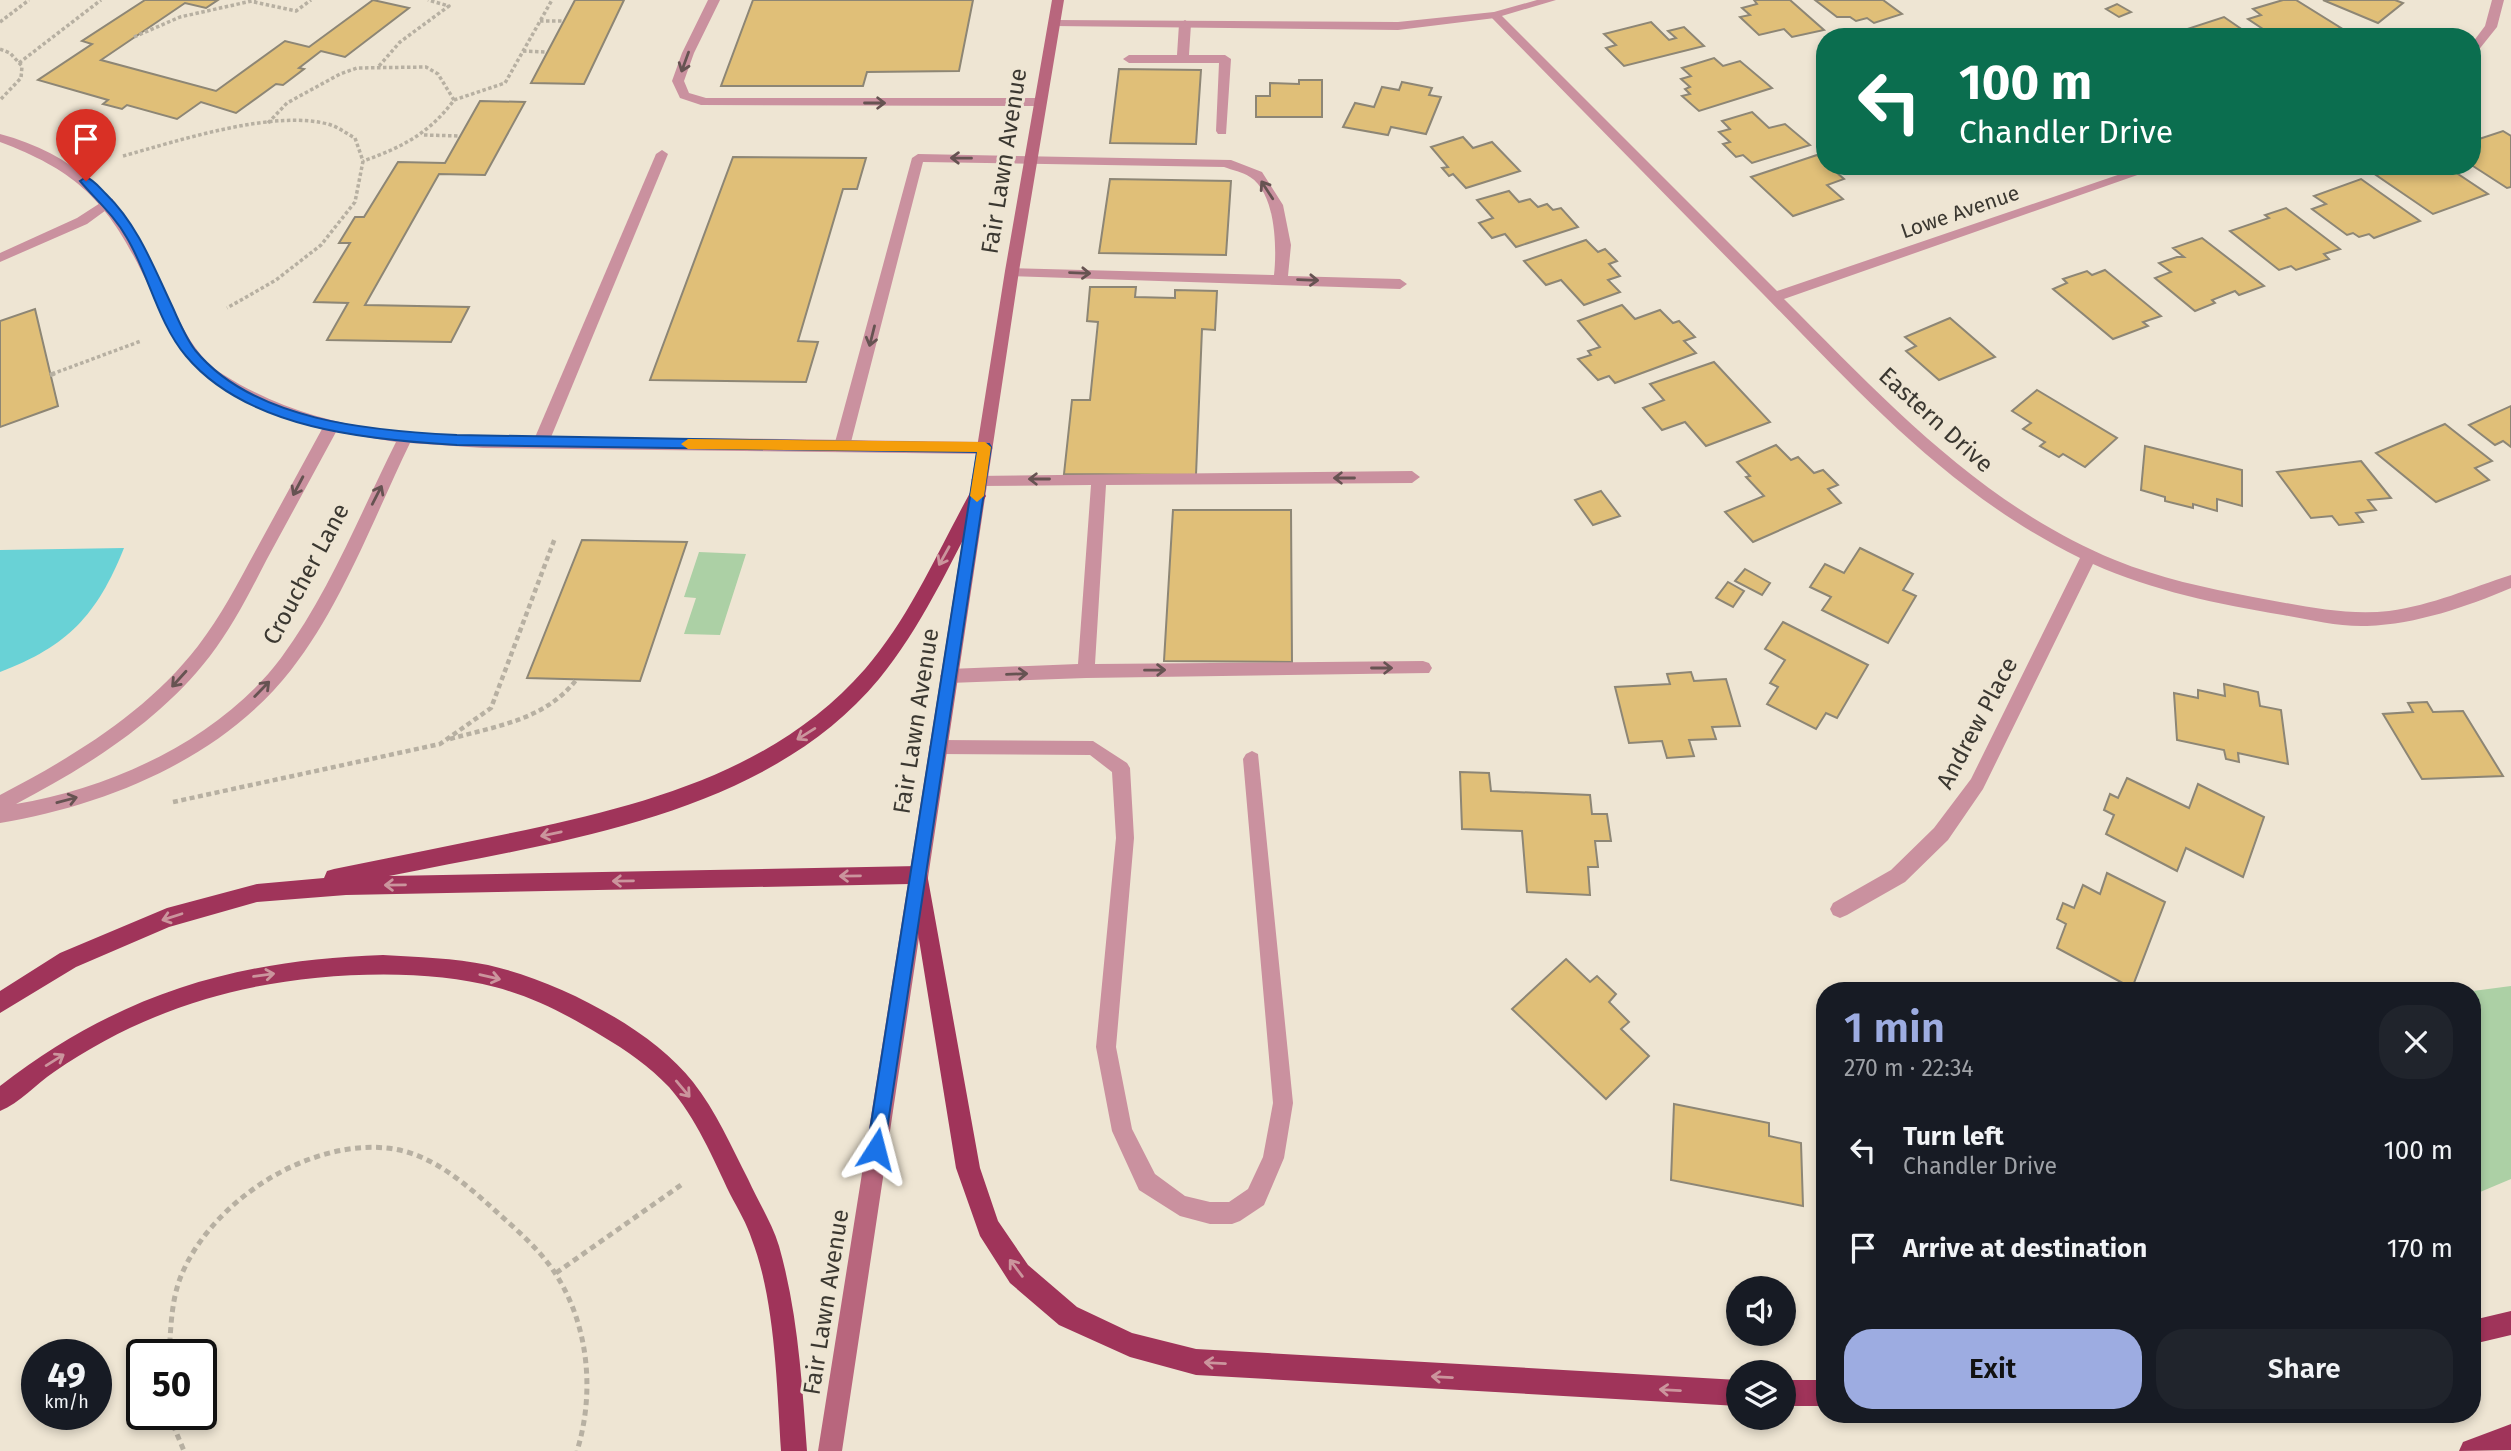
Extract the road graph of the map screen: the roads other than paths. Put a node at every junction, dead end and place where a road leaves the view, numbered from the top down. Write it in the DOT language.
graph roads {
  1 [pos="714,0"];
  2 [pos="1058,0"];
  3 [pos="1550,0"];
  4 [pos="2498,0"];
  5 [pos="1495,15"];
  6 [pos="1054,23"];
  7 [pos="1185,24"];
  8 [pos="2481,39"];
  9 [pos="1129,59"];
  10 [pos="1183,59"];
  11 [pos="1040,102"];
  12 [pos="1222,131"];
  13 [pos="0,138"];
  14 [pos="662,154"];
  15 [pos="1030,160"];
  16 [pos="2131,175"];
  17 [pos="108,202"];
  18 [pos="0,258"];
  19 [pos="1012,271"];
  20 [pos="1282,279"];
  21 [pos="1400,284"];
  22 [pos="1775,297"];
  23 [pos="331,426"];
  24 [pos="405,438"];
  25 [pos="541,442"];
  26 [pos="842,446"];
  27 [pos="985,447"];
  28 [pos="1412,477"];
  29 [pos="1099,479"];
  30 [pos="978,488"];
  31 [pos="2089,556"];
  32 [pos="2511,581"];
  33 [pos="1423,668"];
  34 [pos="1086,671"];
  35 [pos="949,676"];
  36 [pos="938,747"];
  37 [pos="1252,759"];
  38 [pos="0,803"];
  39 [pos="0,815"];
  40 [pos="919,875"];
  41 [pos="257,893"];
  42 [pos="1840,909"];
  43 [pos="0,1003"];
  44 [pos="0,1100"];
  45 [pos="2511,1323"];
  46 [pos="2481,1330"];
  47 [pos="1726,1392"];
  48 [pos="1796,1393"];
  49 [pos="1816,1393"];
  50 [pos="2511,1437"];
  51 [pos="794,1451"];
  52 [pos="830,1451"];
  53 [pos="2472,1451"];
  1 -- 11 [label="street, one-way"];
  2 -- 6 [label="main road, Fair Lawn Avenue"];
  3 -- 5 [label="street"];
  4 -- 8 [label="street"];
  5 -- 7 [label="street"];
  5 -- 22 [label="street, Eastern Drive"];
  6 -- 7 [label="street"];
  6 -- 11 [label="main road, Fair Lawn Avenue"];
  7 -- 10 [label="street"];
  9 -- 10 [label="street"];
  10 -- 12 [label="street"];
  11 -- 15 [label="main road, Fair Lawn Avenue"];
  13 -- 17 [label="street"];
  14 -- 25 [label="street"];
  15 -- 19 [label="main road, Fair Lawn Avenue"];
  20 -- 15 [label="street, one-way"];
  15 -- 26 [label="street, one-way"];
  16 -- 22 [label="street, Lowe Avenue"];
  17 -- 18 [label="street"];
  17 -- 23 [label="street"];
  19 -- 20 [label="street, one-way"];
  19 -- 27 [label="main road, Fair Lawn Avenue"];
  20 -- 21 [label="street, one-way"];
  22 -- 31 [label="street, Eastern Drive"];
  23 -- 24 [label="street"];
  23 -- 38 [label="street, Croucher Lane, one-way"];
  24 -- 25 [label="street"];
  39 -- 24 [label="street, Croucher Lane, one-way"];
  25 -- 26 [label="street"];
  26 -- 27 [label="street"];
  27 -- 30 [label="main road, Fair Lawn Avenue"];
  28 -- 29 [label="street, one-way"];
  29 -- 30 [label="street, one-way"];
  29 -- 34 [label="street"];
  30 -- 35 [label="main road, Fair Lawn Avenue"];
  30 -- 41 [label="highway, one-way"];
  31 -- 32 [label="street, Eastern Drive"];
  31 -- 42 [label="street, Andrew Place"];
  34 -- 33 [label="street, one-way"];
  35 -- 34 [label="street, one-way"];
  35 -- 36 [label="main road, Fair Lawn Avenue"];
  36 -- 37 [label="street"];
  36 -- 40 [label="main road, Fair Lawn Avenue"];
  40 -- 41 [label="highway, one-way"];
  47 -- 40 [label="highway, one-way"];
  40 -- 52 [label="main road, Fair Lawn Avenue"];
  41 -- 43 [label="highway, one-way"];
  44 -- 51 [label="highway, one-way"];
  45 -- 46 [label="highway"];
  48 -- 49 [label="highway"];
  50 -- 53 [label="highway"];
}
